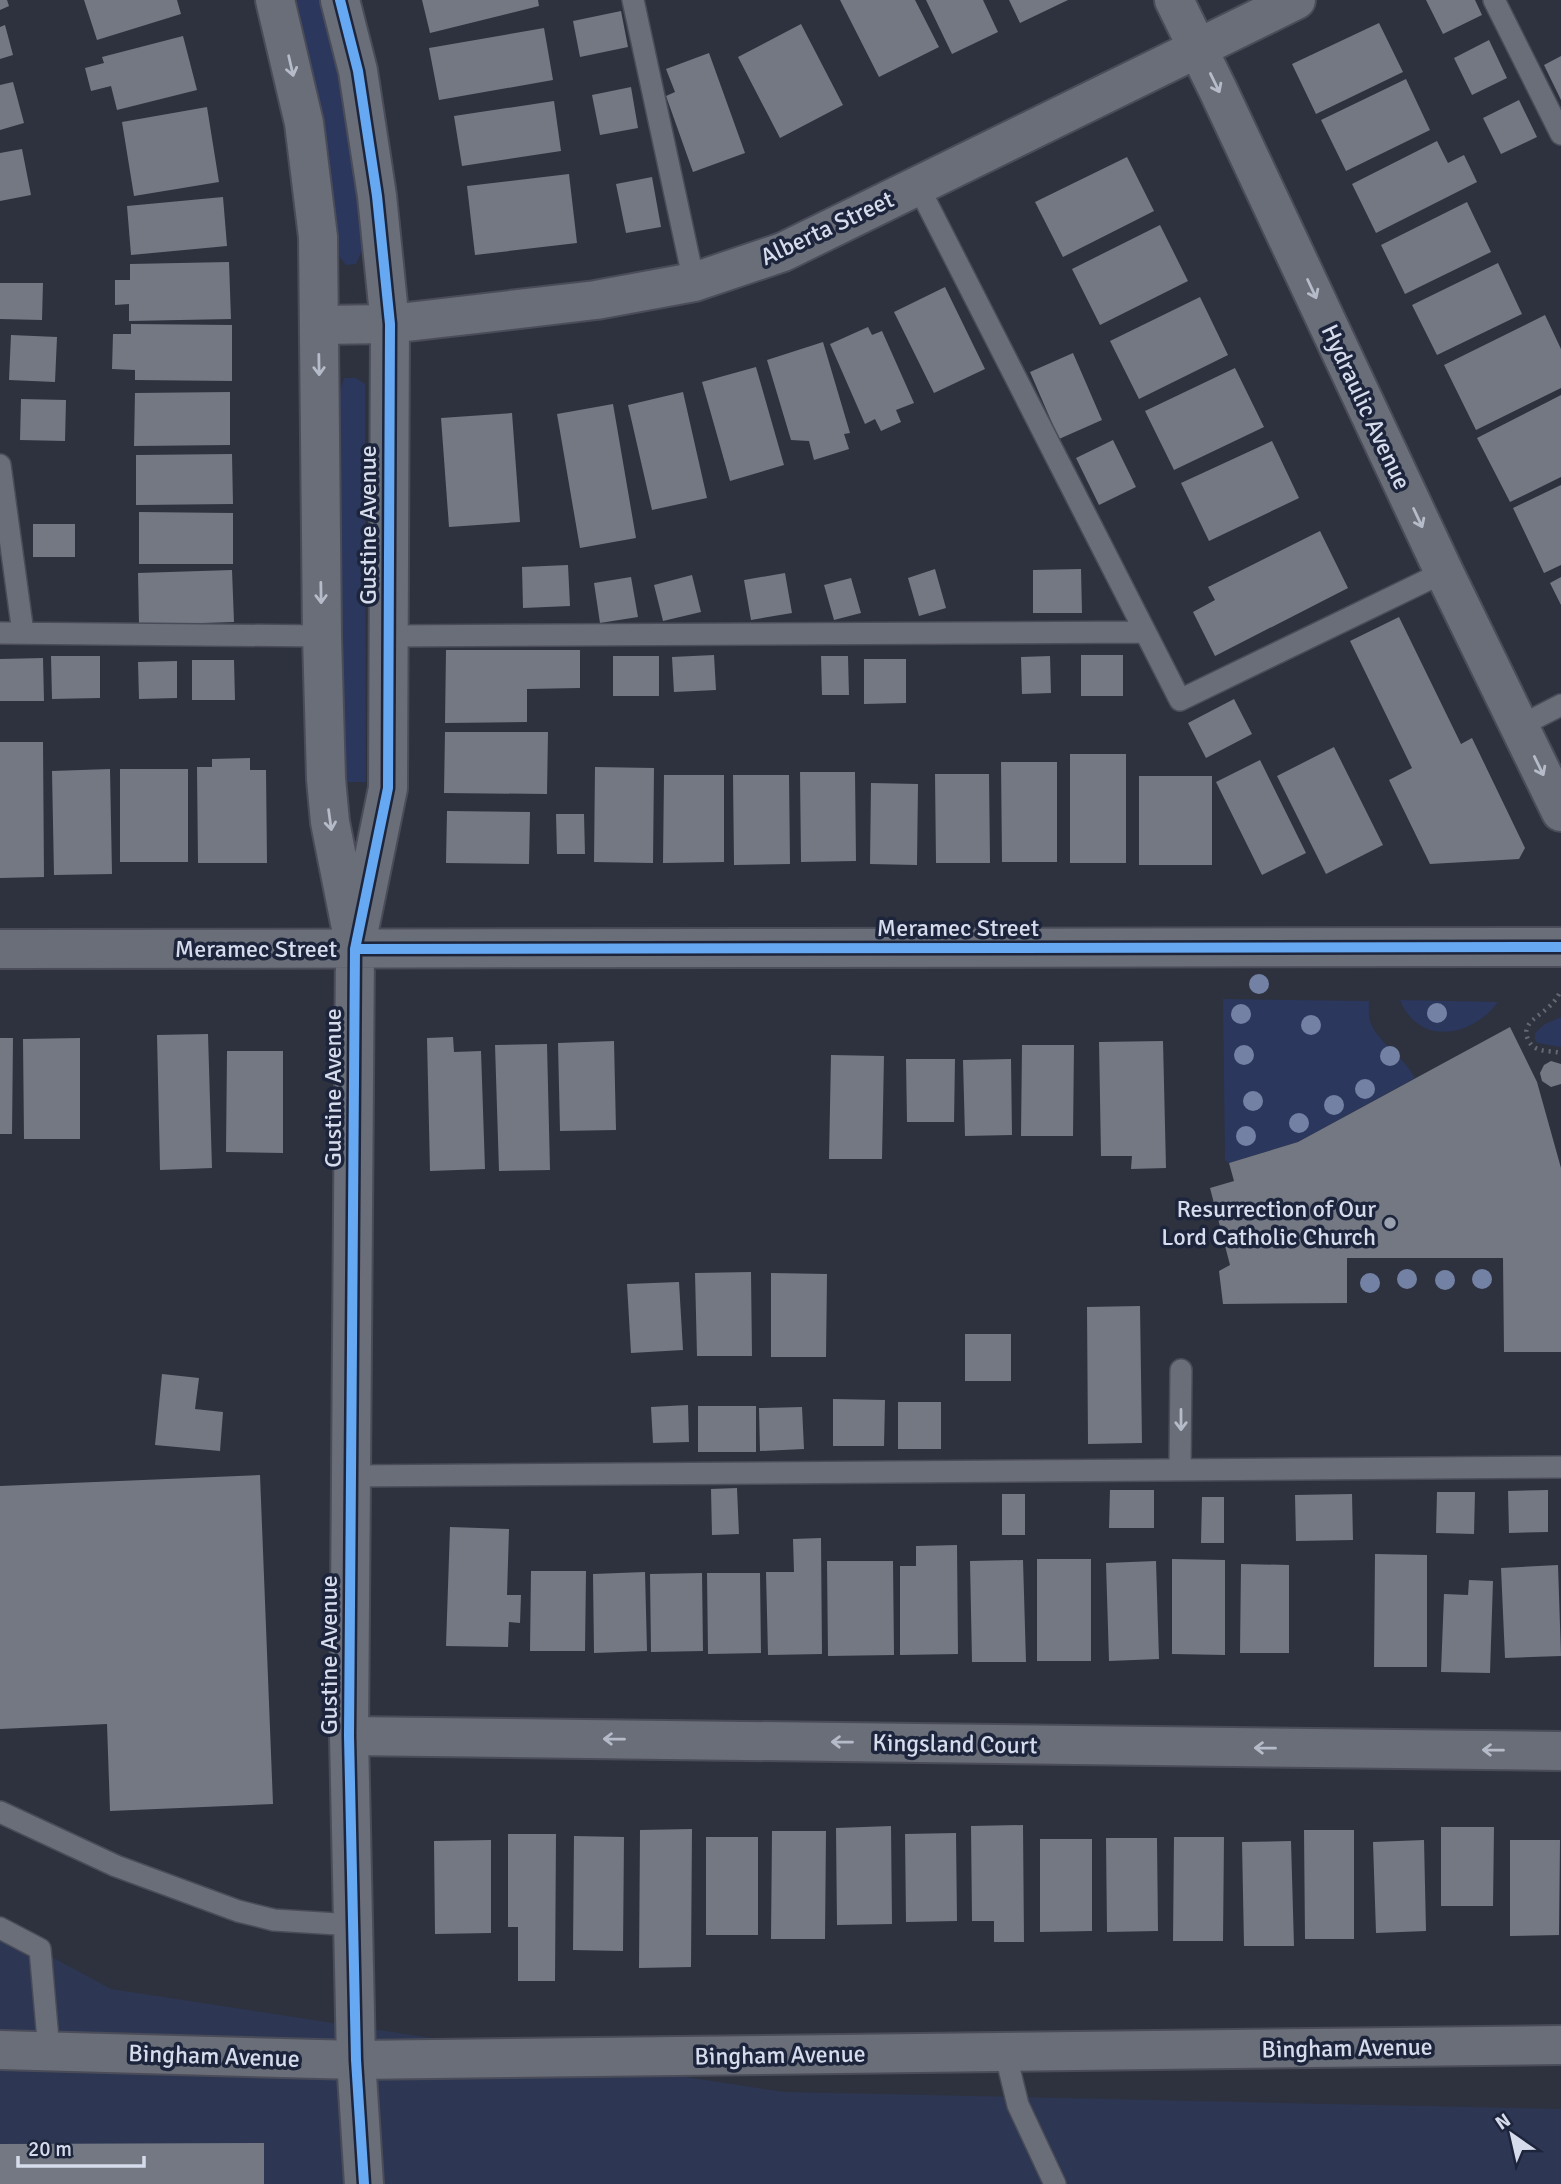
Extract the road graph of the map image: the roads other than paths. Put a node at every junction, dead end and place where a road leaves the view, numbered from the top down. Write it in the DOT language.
graph roads {
  1 [pos="275,0"];
  2 [pos="340,0"];
  3 [pos="632,0"];
  4 [pos="1174,0"];
  5 [pos="1296,0"];
  6 [pos="1494,0"];
  7 [pos="1198,49"];
  8 [pos="1561,134"];
  9 [pos="918,186"];
  10 [pos="694,282"];
  11 [pos="390,324"];
  12 [pos="319,325"];
  13 [pos="0,466"];
  14 [pos="1444,572"];
  15 [pos="1144,632"];
  16 [pos="23,633"];
  17 [pos="0,634"];
  18 [pos="322,636"];
  19 [pos="388,636"];
  20 [pos="1561,705"];
  21 [pos="1520,726"];
  22 [pos="1561,812"];
  23 [pos="1561,947"];
  24 [pos="0,949"];
  25 [pos="355,949"];
  26 [pos="1181,1370"];
  27 [pos="1561,1467"];
  28 [pos="1180,1470"];
  29 [pos="351,1475"];
  30 [pos="349,1736"];
  31 [pos="1561,1751"];
  32 [pos="0,1812"];
  33 [pos="353,1924"];
  34 [pos="0,1928"];
  35 [pos="0,1946"];
  36 [pos="40,1949"];
  37 [pos="1561,2045"];
  38 [pos="0,2050"];
  39 [pos="49,2051"];
  40 [pos="1005,2052"];
  41 [pos="356,2060"];
  42 [pos="371,2182"];
  43 [pos="1055,2184"];
  1 -- 12 [label="street, Gustine Avenue, one-way"];
  2 -- 11 [label="street, Gustine Avenue"];
  3 -- 10 [label="lane"];
  4 -- 7 [label="street, Hydraulic Avenue"];
  5 -- 7 [label="street, Alberta Street"];
  6 -- 8 [label="lane"];
  7 -- 9 [label="street, Alberta Street"];
  7 -- 14 [label="street, Hydraulic Avenue, one-way"];
  9 -- 10 [label="street, Alberta Street"];
  9 -- 15 [label="lane"];
  10 -- 11 [label="street, Alberta Street"];
  11 -- 12 [label="street, Alberta Street"];
  11 -- 19 [label="street, Gustine Avenue"];
  12 -- 18 [label="street, Gustine Avenue, one-way"];
  13 -- 16 [label="lane"];
  14 -- 15 [label="lane"];
  14 -- 21 [label="street, Hydraulic Avenue"];
  15 -- 19 [label="lane"];
  16 -- 17 [label="lane"];
  16 -- 18 [label="lane"];
  18 -- 25 [label="street, Gustine Avenue, one-way"];
  19 -- 25 [label="street, Gustine Avenue"];
  20 -- 21 [label="lane"];
  21 -- 22 [label="street, Hydraulic Avenue, one-way"];
  23 -- 25 [label="street, Meramec Street"];
  24 -- 25 [label="street, Meramec Street"];
  25 -- 29 [label="street, Gustine Avenue"];
  26 -- 28 [label="lane, one-way"];
  27 -- 28 [label="lane"];
  28 -- 29 [label="lane"];
  29 -- 30 [label="street, Gustine Avenue"];
  31 -- 30 [label="street, Kingsland Court, one-way"];
  30 -- 33 [label="street, Gustine Avenue"];
  32 -- 33 [label="lane"];
  33 -- 41 [label="street, Gustine Avenue"];
  34 -- 36 [label="lane"];
  35 -- 36 [label="lane"];
  36 -- 39 [label="lane"];
  37 -- 40 [label="street, Bingham Avenue"];
  38 -- 39 [label="street, Bingham Avenue"];
  39 -- 41 [label="street, Bingham Avenue"];
  40 -- 41 [label="street, Bingham Avenue"];
  40 -- 43 [label="lane"];
  41 -- 42 [label="street, Gustine Avenue"];
}
